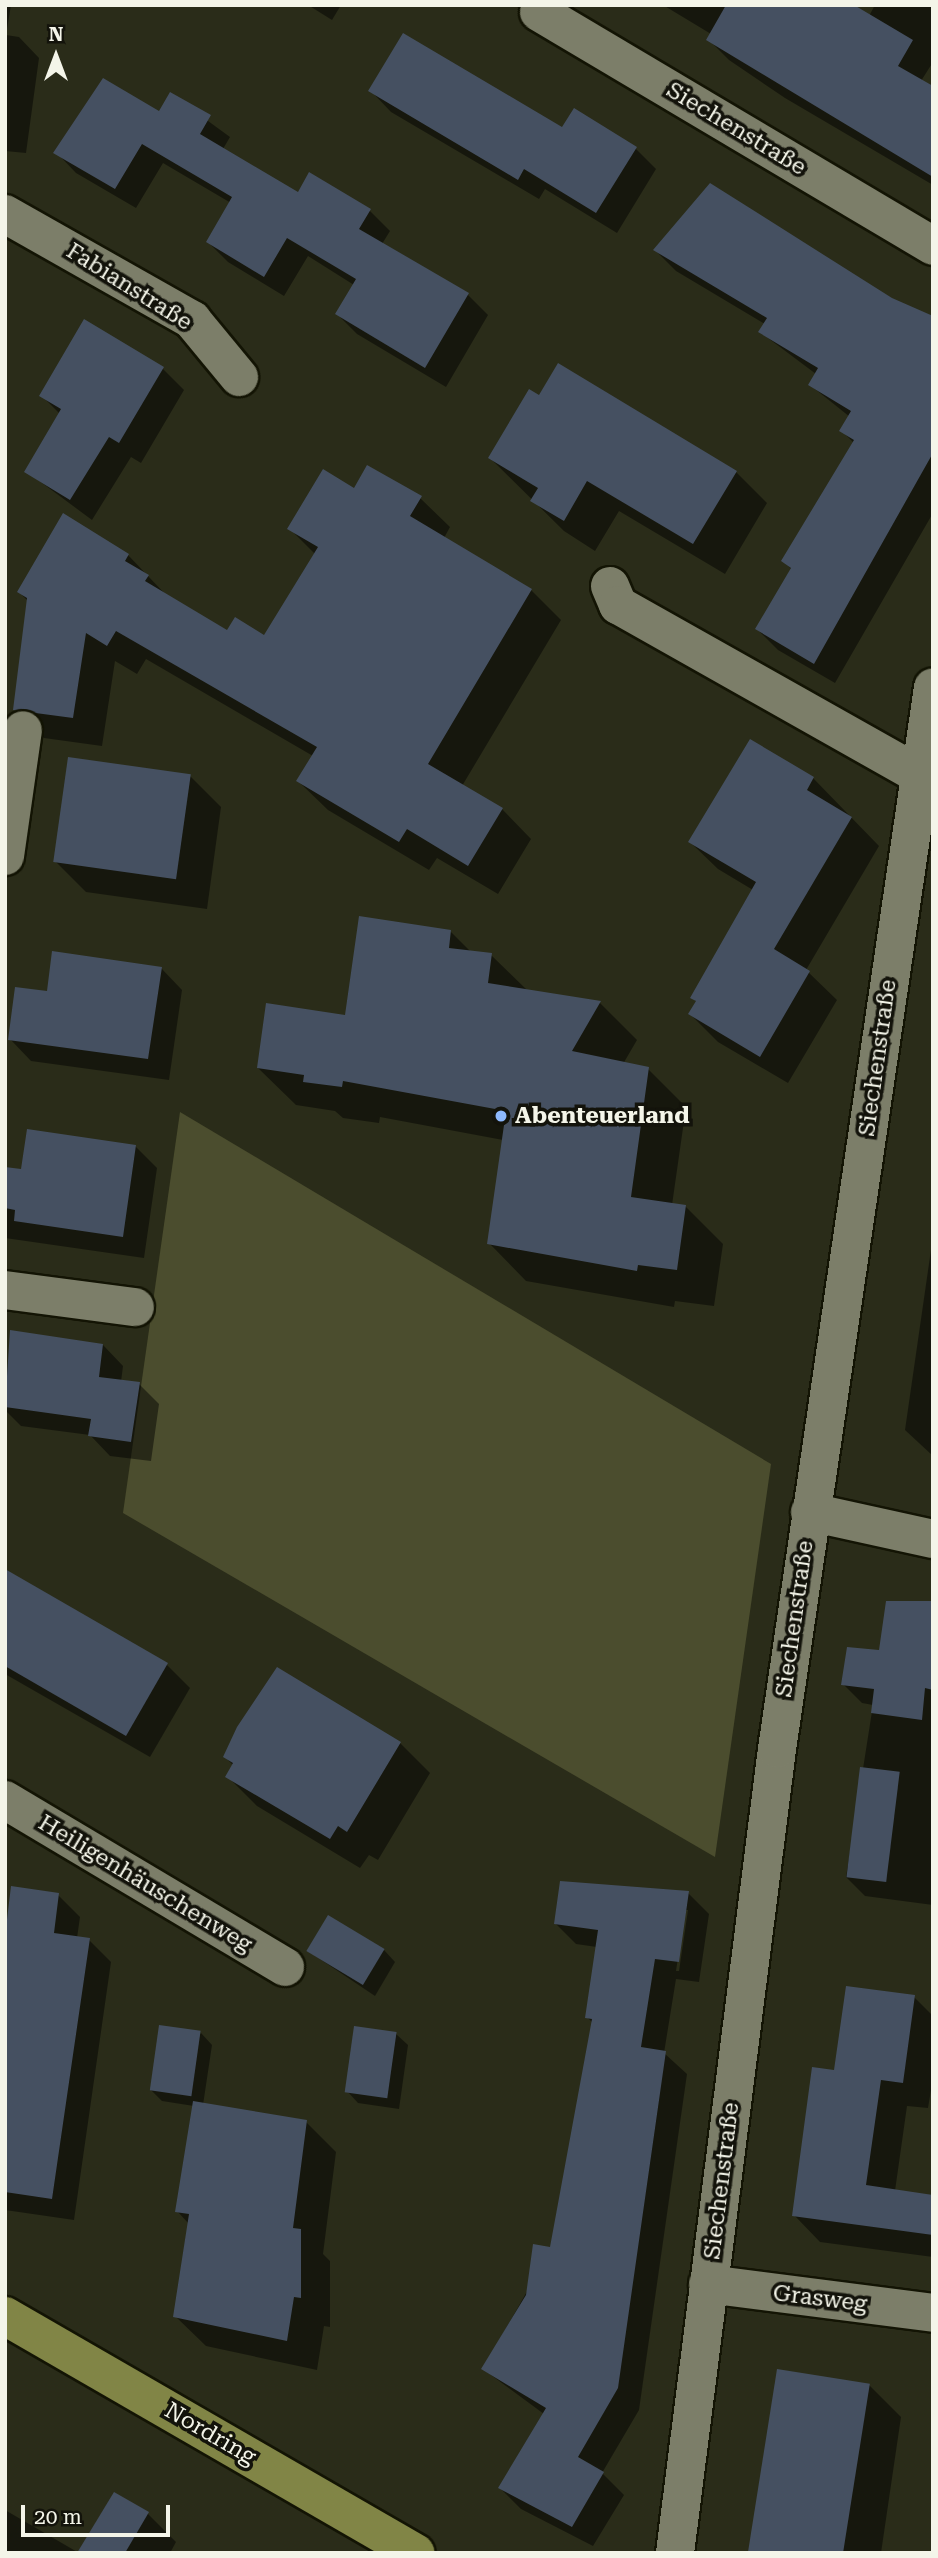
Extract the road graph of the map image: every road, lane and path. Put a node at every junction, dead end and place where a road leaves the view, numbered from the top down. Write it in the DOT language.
graph roads {
  1 [pos="539,12"];
  2 [pos="5,214"];
  3 [pos="933,246"];
  4 [pos="239,377"];
  5 [pos="610,586"];
  6 [pos="933,687"];
  7 [pos="23,730"];
  8 [pos="920,775"];
  9 [pos="5,856"];
  10 [pos="5,1290"];
  11 [pos="135,1307"];
  12 [pos="810,1512"];
  13 [pos="933,1539"];
  14 [pos="5,1800"];
  15 [pos="285,1967"];
  16 [pos="708,2284"];
  17 [pos="933,2313"];
  18 [pos="5,2316"];
  19 [pos="415,2553"];
  20 [pos="675,2553"];
  1 -- 3 [label="street, Siechenstraße"];
  2 -- 4 [label="street, Fabianstraße"];
  5 -- 8 [label="street"];
  6 -- 8 [label="street, Siechenstraße"];
  7 -- 9 [label="street"];
  8 -- 12 [label="street, Siechenstraße"];
  10 -- 11 [label="street"];
  12 -- 13 [label="street"];
  12 -- 16 [label="street, Siechenstraße"];
  14 -- 15 [label="street, Heiligenhäuschenweg"];
  16 -- 17 [label="street, Grasweg"];
  16 -- 20 [label="street, Siechenstraße"];
  18 -- 19 [label="main road, Nordring"];
}
